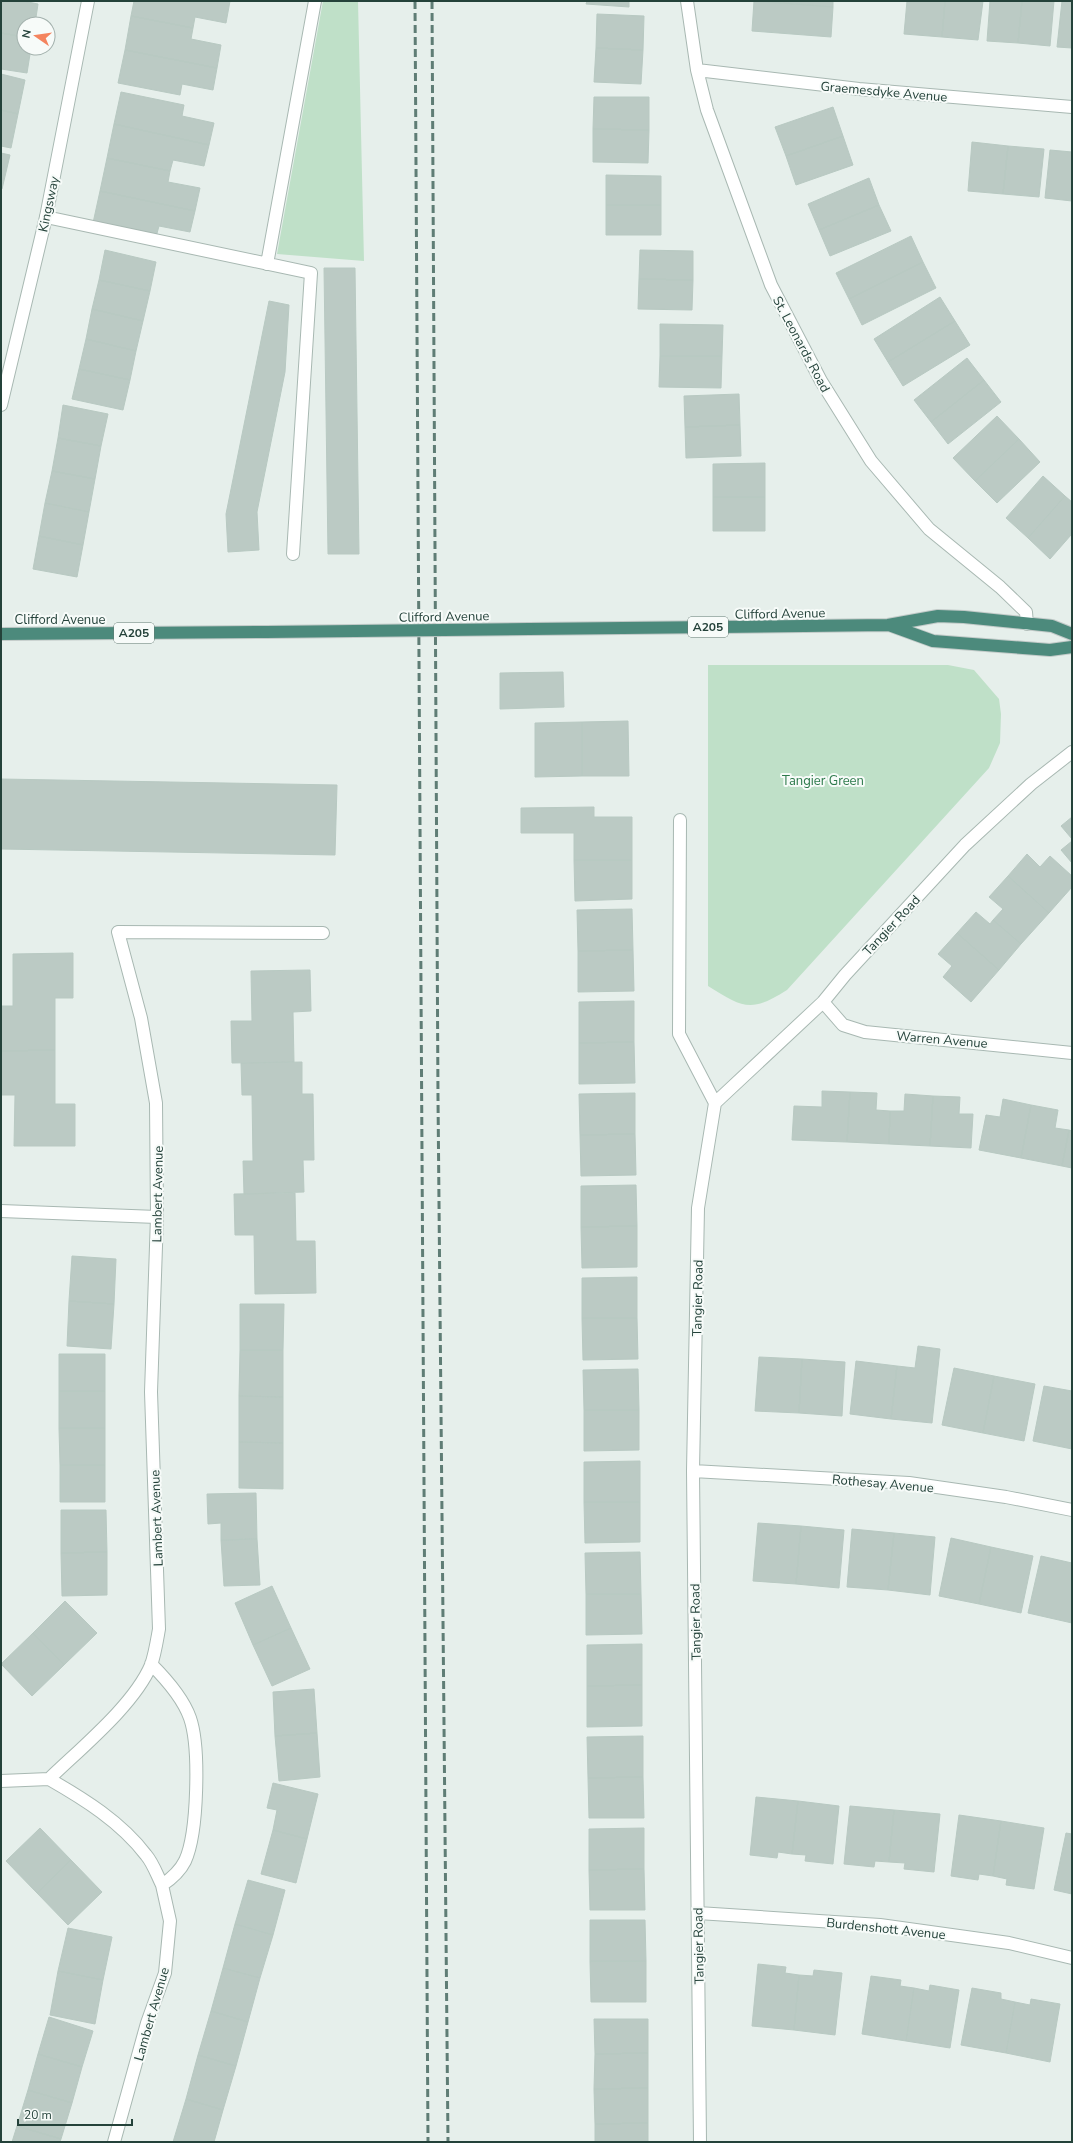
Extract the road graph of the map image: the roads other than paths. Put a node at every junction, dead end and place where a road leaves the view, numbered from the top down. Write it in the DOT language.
graph roads {
  1 [pos="88,1"];
  2 [pos="315,1"];
  3 [pos="688,1"];
  4 [pos="697,70"];
  5 [pos="1072,107"];
  6 [pos="46,217"];
  7 [pos="267,264"];
  8 [pos="1,405"];
  9 [pos="293,554"];
  10 [pos="1027,624"];
  11 [pos="888,625"];
  12 [pos="1,634"];
  13 [pos="1072,634"];
  14 [pos="1072,647"];
  15 [pos="1072,752"];
  16 [pos="680,820"];
  17 [pos="323,933"];
  18 [pos="822,1002"];
  19 [pos="1072,1052"];
  20 [pos="715,1103"];
  21 [pos="1,1211"];
  22 [pos="157,1217"];
  23 [pos="693,1471"];
  24 [pos="1072,1510"];
  25 [pos="151,1664"];
  26 [pos="49,1779"];
  27 [pos="1,1781"];
  28 [pos="162,1884"];
  29 [pos="698,1913"];
  30 [pos="1072,1958"];
  31 [pos="114,2142"];
  32 [pos="700,2142"];
  1 -- 6 [label="street, Kingsway"];
  2 -- 7 [label="street"];
  3 -- 4 [label="street, St. Leonards Road"];
  4 -- 5 [label="street, Graemesdyke Avenue"];
  4 -- 10 [label="street, St. Leonards Road"];
  6 -- 7 [label="street"];
  6 -- 8 [label="street, Kingsway"];
  7 -- 9 [label="street"];
  10 -- 11 [label="highway, Clifford Avenue / A205"];
  10 -- 13 [label="highway, Clifford Avenue / A205"];
  11 -- 12 [label="highway, Clifford Avenue / A205, bridge"];
  11 -- 14 [label="highway, Clifford Avenue / A205"];
  15 -- 18 [label="street, Tangier Road"];
  16 -- 20 [label="street"];
  17 -- 22 [label="street, Lambert Avenue"];
  18 -- 19 [label="street, Warren Avenue"];
  18 -- 20 [label="street, Tangier Road"];
  20 -- 23 [label="street, Tangier Road"];
  21 -- 22 [label="street"];
  22 -- 25 [label="street, Lambert Avenue"];
  23 -- 24 [label="street, Rothesay Avenue"];
  23 -- 29 [label="street, Tangier Road"];
  25 -- 26 [label="street, Lambert Avenue"];
  25 -- 28 [label="street"];
  26 -- 27 [label="street"];
  26 -- 28 [label="street, Lambert Avenue"];
  28 -- 31 [label="street, Lambert Avenue"];
  29 -- 30 [label="street, Burdenshott Avenue"];
  29 -- 32 [label="street, Tangier Road"];
}
